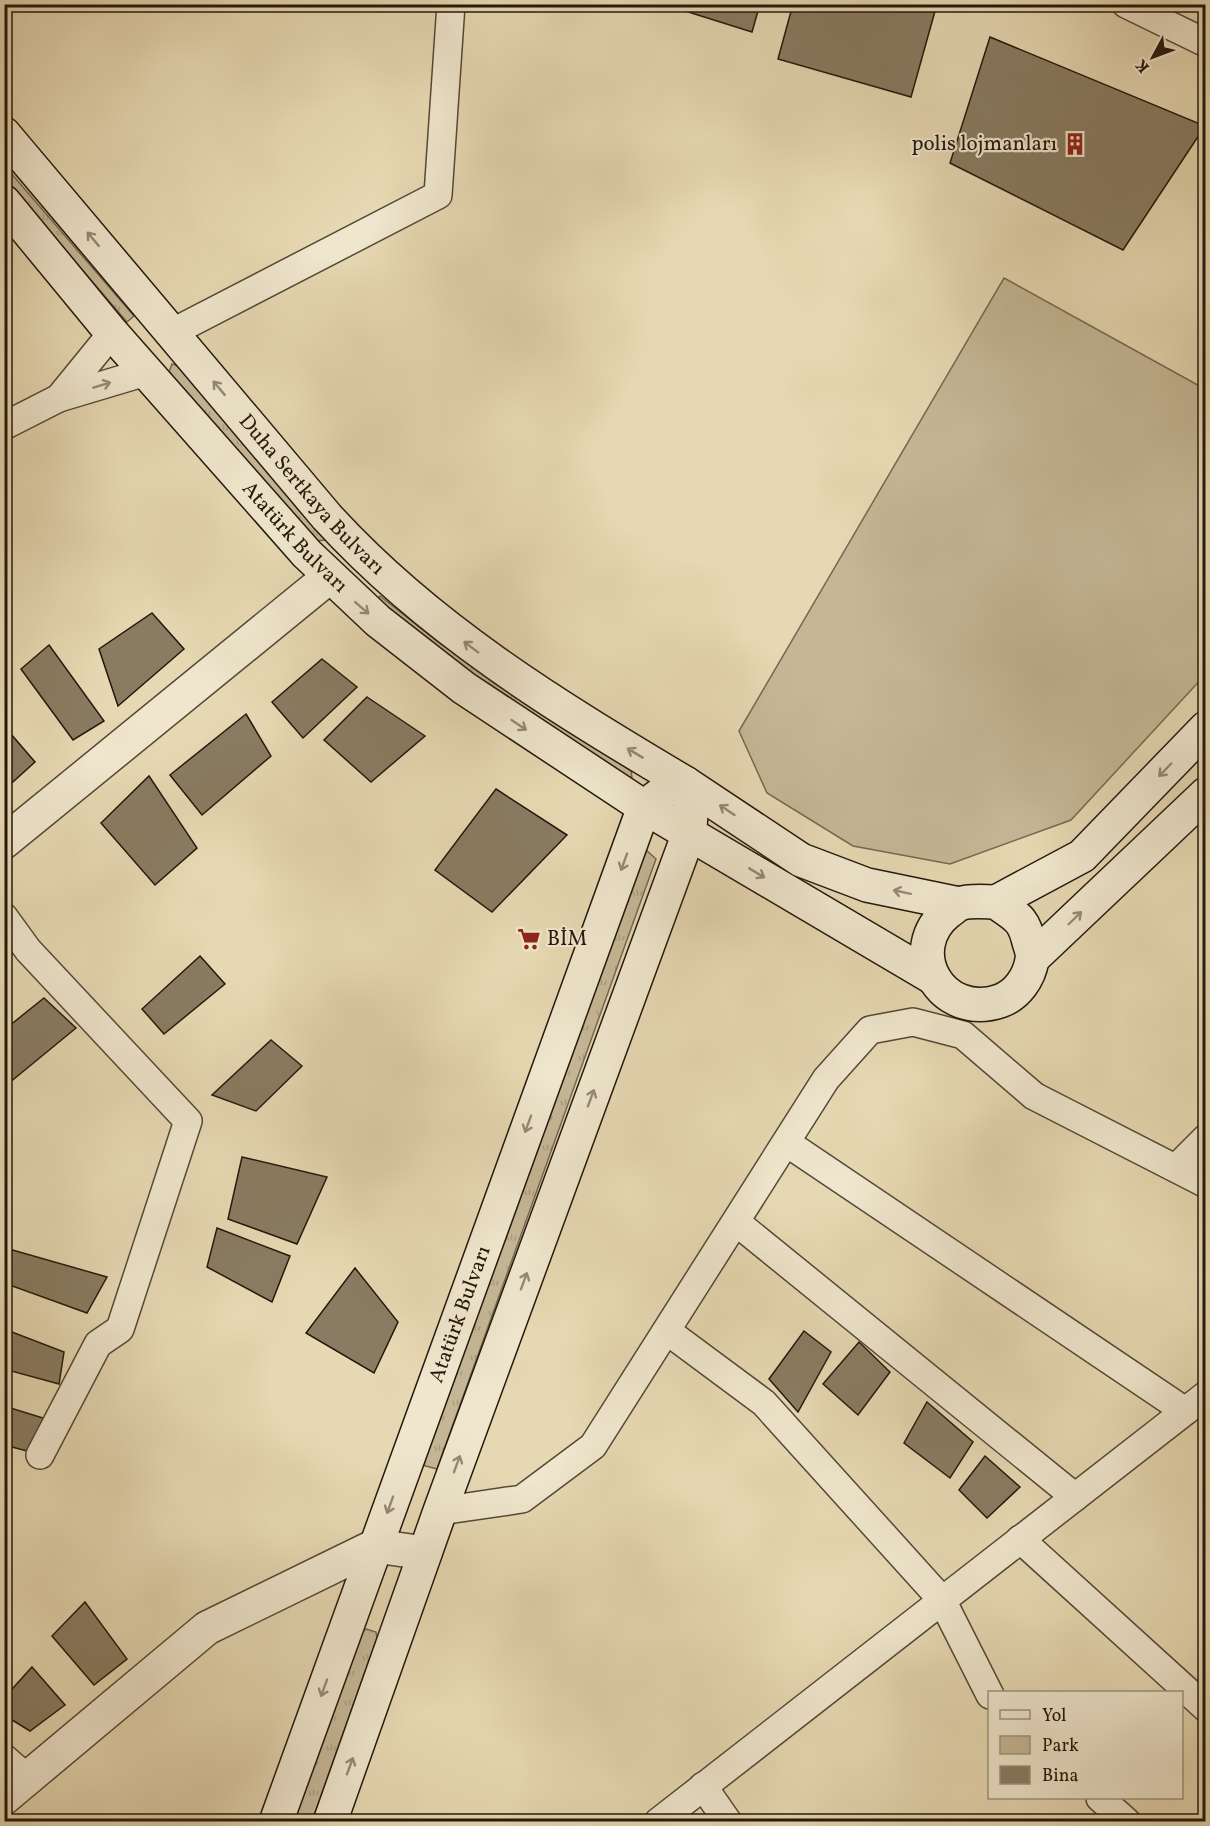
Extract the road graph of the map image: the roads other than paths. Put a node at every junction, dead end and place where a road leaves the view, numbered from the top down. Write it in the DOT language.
graph roads {
  1 [pos="451,4"];
  2 [pos="1125,4"];
  3 [pos="1206,43"];
  4 [pos="4,134"];
  5 [pos="4,202"];
  6 [pos="173,332"];
  7 [pos="112,333"];
  8 [pos="146,372"];
  9 [pos="59,398"];
  10 [pos="4,426"];
  11 [pos="357,550"];
  12 [pos="329,577"];
  13 [pos="1206,728"];
  14 [pos="685,783"];
  15 [pos="1206,794"];
  16 [pos="644,807"];
  17 [pos="689,833"];
  18 [pos="4,842"];
  19 [pos="996,902"];
  20 [pos="959,904"];
  21 [pos="4,916"];
  22 [pos="1033,958"];
  23 [pos="932,977"];
  24 [pos="962,1019"];
  25 [pos="1206,1138"];
  26 [pos="787,1143"];
  27 [pos="1176,1168"];
  28 [pos="1206,1184"];
  29 [pos="736,1222"];
  30 [pos="667,1331"];
  31 [pos="1195,1403"];
  32 [pos="40,1455"];
  33 [pos="1075,1497"];
  34 [pos="440,1511"];
  35 [pos="1020,1539"];
  36 [pos="375,1546"];
  37 [pos="426,1553"];
  38 [pos="942,1600"];
  39 [pos="988,1691"];
  40 [pos="1206,1708"];
  41 [pos="12,1778"];
  42 [pos="703,1786"];
  43 [pos="1102,1799"];
  44 [pos="276,1821"];
  45 [pos="330,1821"];
  46 [pos="658,1821"];
  47 [pos="728,1821"];
  48 [pos="1126,1821"];
  1 -- 6 [label="street"];
  2 -- 3 [label="street"];
  6 -- 4 [label="main road, Duha Sertkaya Bulvarı, one-way"];
  5 -- 7 [label="main road, Atatürk Bulvarı"];
  6 -- 7 [label="main road"];
  6 -- 8 [label="main road"];
  11 -- 6 [label="main road, Duha Sertkaya Bulvarı, one-way"];
  7 -- 8 [label="main road, Atatürk Bulvarı"];
  7 -- 9 [label="street"];
  9 -- 8 [label="street, one-way"];
  8 -- 12 [label="main road, Atatürk Bulvarı"];
  9 -- 10 [label="street"];
  11 -- 12 [label="main road"];
  14 -- 11 [label="main road, Duha Sertkaya Bulvarı, one-way"];
  12 -- 16 [label="main road, Atatürk Bulvarı, one-way"];
  12 -- 18 [label="main road"];
  13 -- 19 [label="main road, one-way"];
  14 -- 16 [label="main road"];
  14 -- 17 [label="main road"];
  20 -- 14 [label="main road, Duha Sertkaya Bulvarı, one-way"];
  22 -- 15 [label="main road, one-way"];
  16 -- 17 [label="main road, Atatürk Bulvarı"];
  16 -- 36 [label="main road, Atatürk Bulvarı, one-way"];
  17 -- 23 [label="main road, Atatürk Bulvarı, one-way"];
  34 -- 17 [label="main road, one-way"];
  19 -- 20 [label="main road"];
  19 -- 22 [label="main road"];
  20 -- 23 [label="main road"];
  21 -- 32 [label="street"];
  22 -- 24 [label="main road"];
  23 -- 24 [label="main road"];
  24 -- 26 [label="street"];
  24 -- 27 [label="street"];
  25 -- 27 [label="street"];
  26 -- 29 [label="street"];
  26 -- 31 [label="street"];
  27 -- 28 [label="street"];
  29 -- 30 [label="street"];
  29 -- 33 [label="street"];
  30 -- 34 [label="street"];
  30 -- 38 [label="street"];
  31 -- 33 [label="street"];
  33 -- 35 [label="street"];
  34 -- 37 [label="main road"];
  35 -- 38 [label="street"];
  35 -- 40 [label="street"];
  36 -- 37 [label="main road"];
  36 -- 41 [label="main road"];
  36 -- 44 [label="main road, Atatürk Bulvarı, one-way"];
  45 -- 37 [label="main road, one-way"];
  38 -- 39 [label="street"];
  38 -- 42 [label="street"];
  42 -- 46 [label="street"];
  42 -- 47 [label="street"];
  43 -- 48 [label="street"];
}
